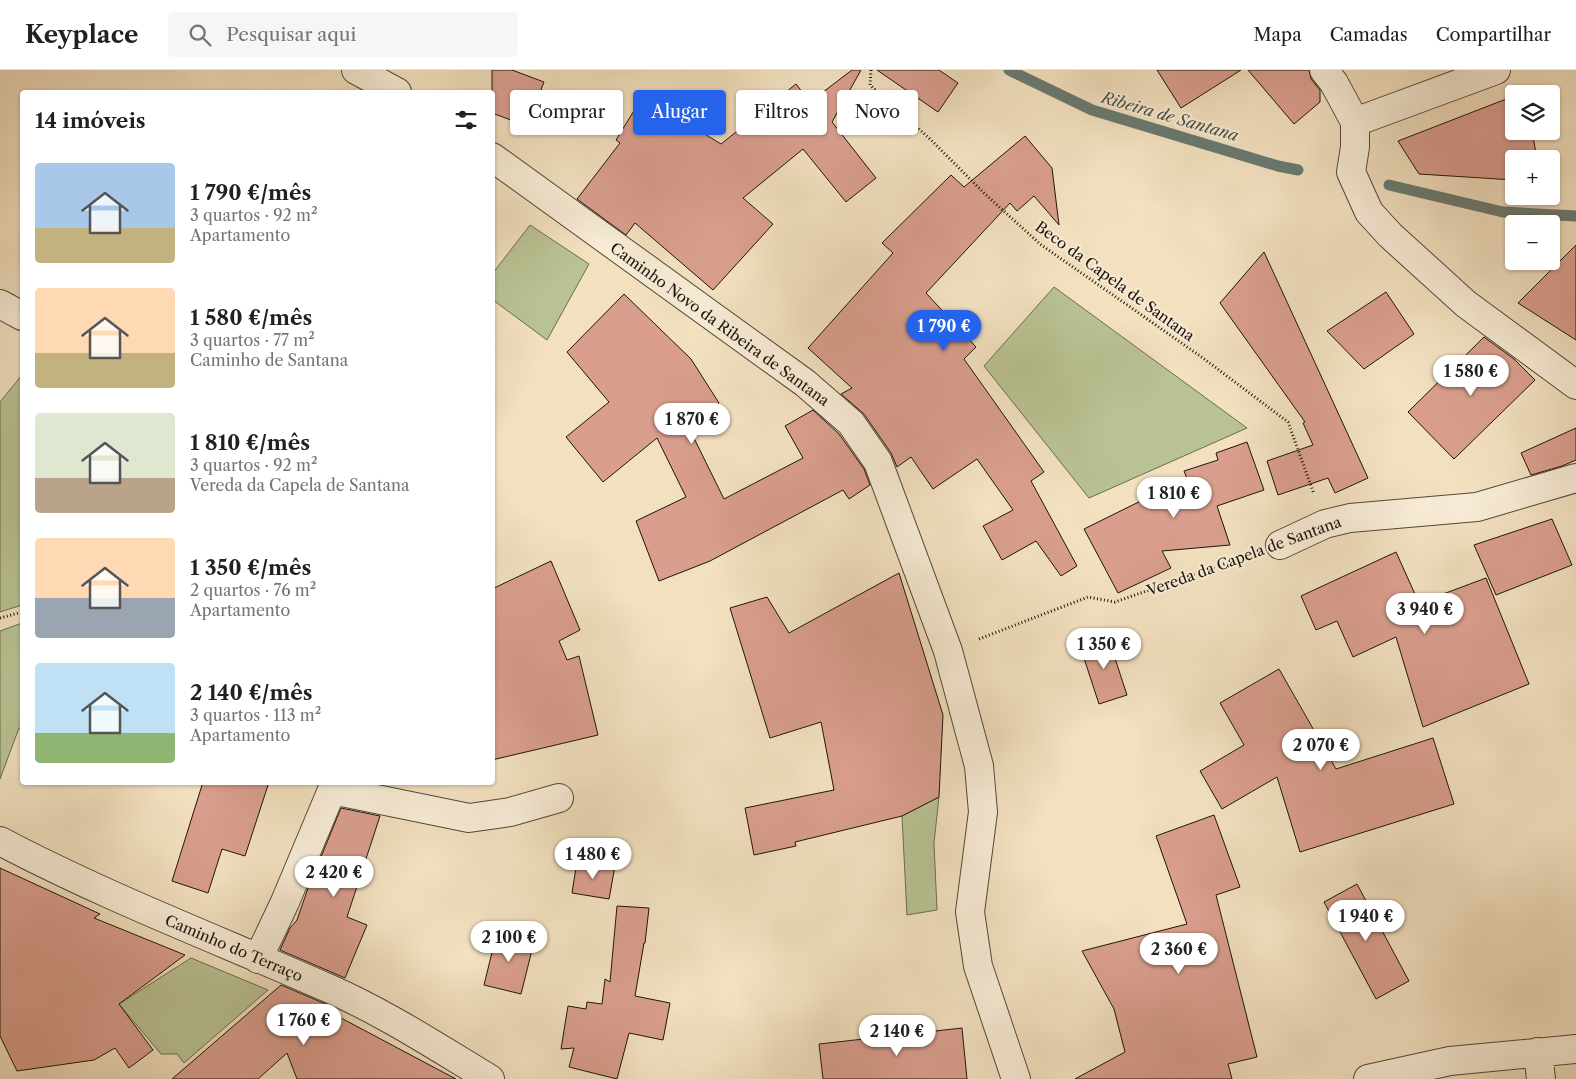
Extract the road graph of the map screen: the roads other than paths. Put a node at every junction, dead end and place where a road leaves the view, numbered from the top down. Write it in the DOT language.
graph roads {
  1 [pos="356,70"];
  2 [pos="1324,70"];
  3 [pos="1496,70"];
  4 [pos="393,90"];
  5 [pos="1355,122"];
  6 [pos="495,159"];
  7 [pos="0,304"];
  8 [pos="20,315"];
  9 [pos="1576,386"];
  10 [pos="1576,478"];
  11 [pos="1280,545"];
  12 [pos="333,786"];
  13 [pos="559,798"];
  14 [pos="0,841"];
  15 [pos="258,959"];
  16 [pos="1576,1049"];
  17 [pos="1538,1052"];
  18 [pos="490,1079"];
  19 [pos="1016,1079"];
  20 [pos="1368,1079"];
  21 [pos="1541,1079"];
  1 -- 4 [label="street"];
  2 -- 5 [label="street"];
  3 -- 5 [label="street"];
  5 -- 9 [label="street"];
  6 -- 19 [label="street, Caminho Novo da Ribeira de Santana"];
  7 -- 8 [label="street"];
  10 -- 11 [label="street, Vereda da Capela de Santana"];
  12 -- 13 [label="street"];
  12 -- 15 [label="street"];
  14 -- 15 [label="street, Caminho do Terraço"];
  15 -- 18 [label="street, Caminho do Terraço"];
  16 -- 17 [label="street"];
  17 -- 20 [label="street"];
  17 -- 21 [label="street"];
}
